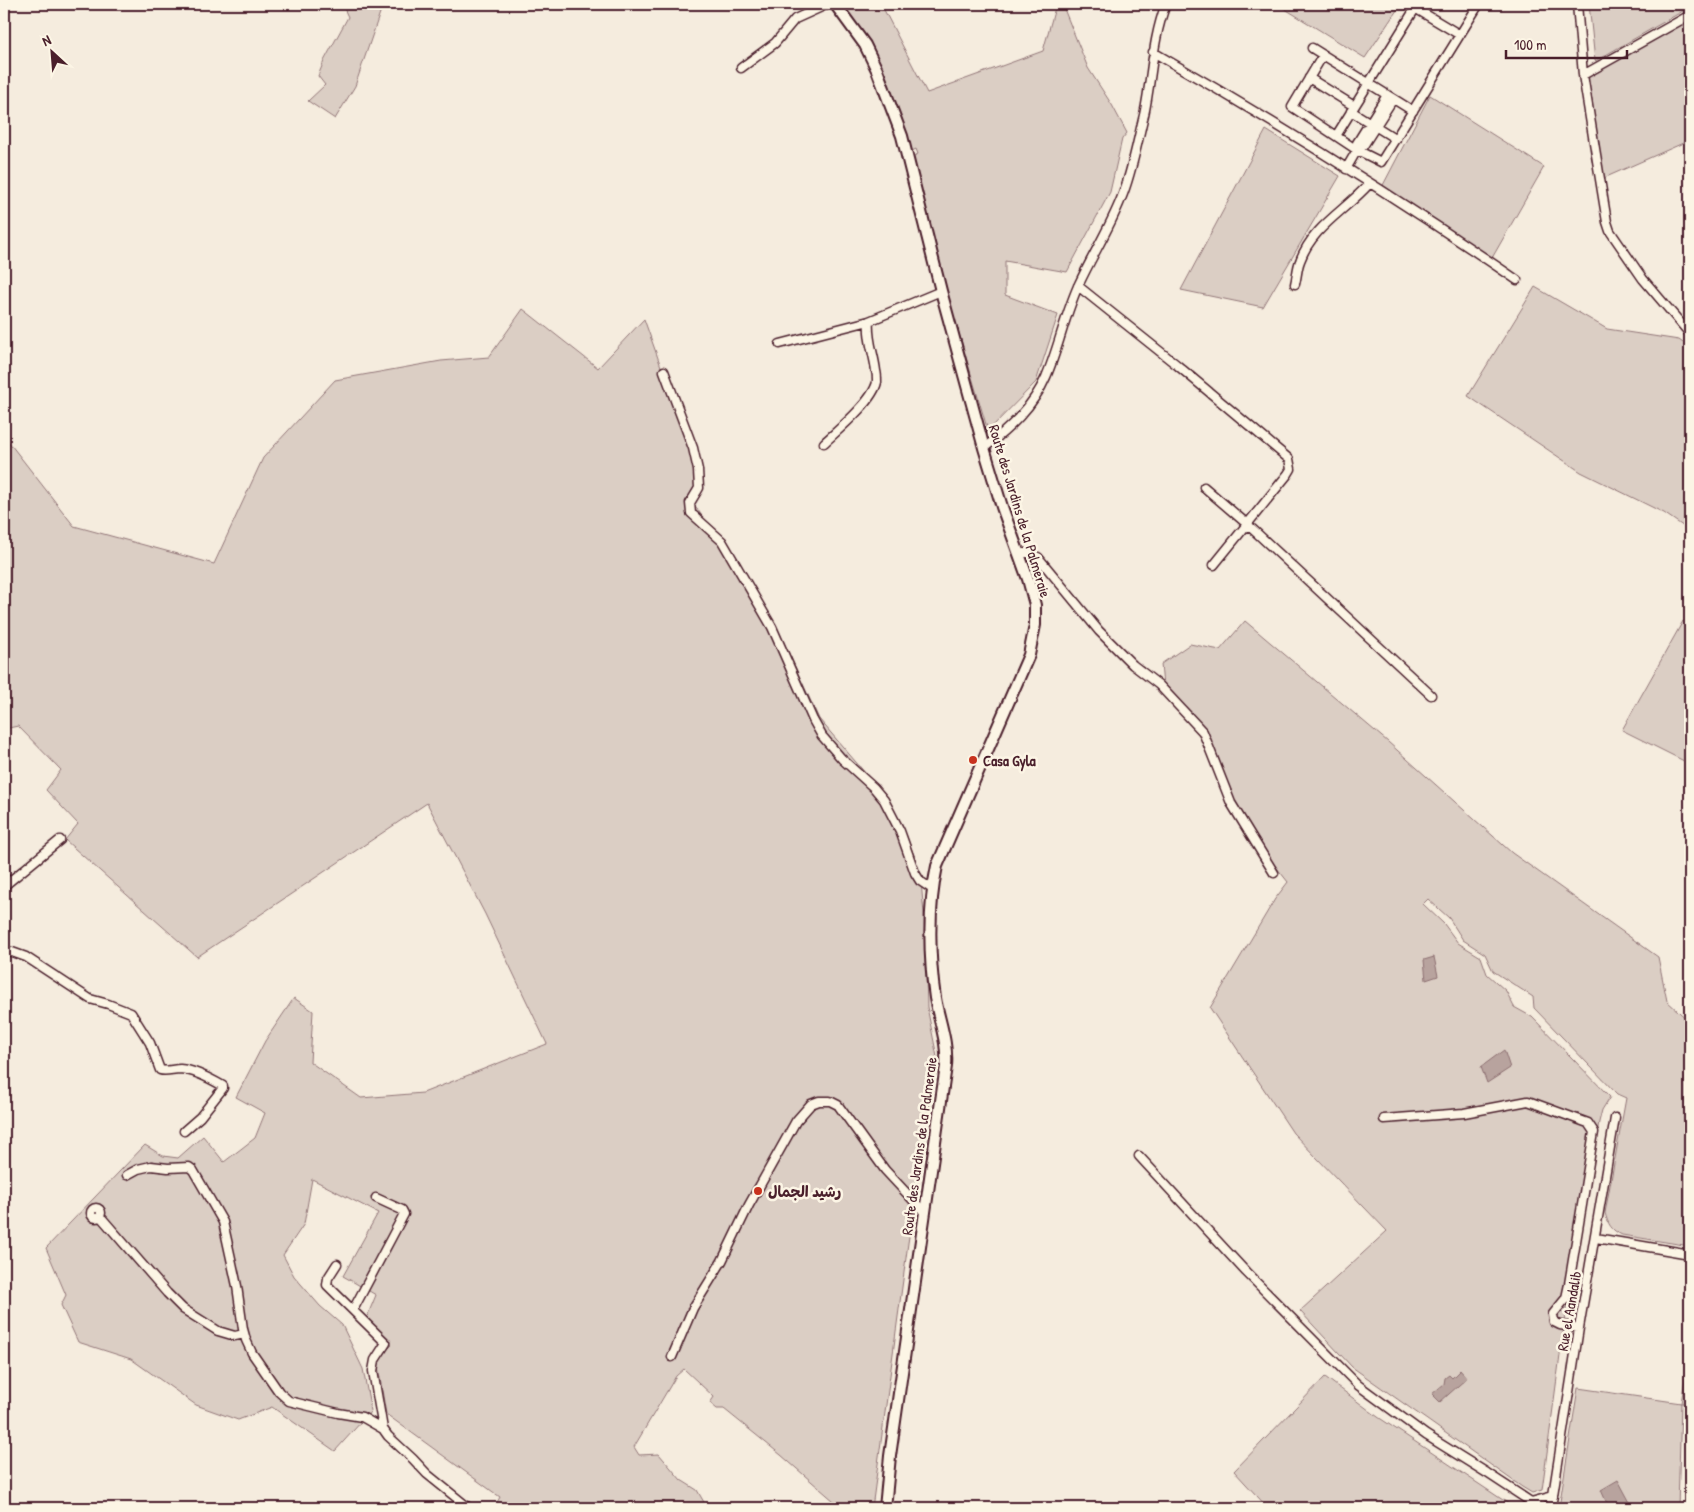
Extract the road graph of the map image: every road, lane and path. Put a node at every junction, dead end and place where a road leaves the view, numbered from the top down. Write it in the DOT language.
graph roads {
  1 [pos="828,4"];
  2 [pos="835,4"];
  3 [pos="1166,4"];
  4 [pos="1479,4"];
  5 [pos="1576,4"];
  6 [pos="1417,6"];
  7 [pos="1690,15"];
  8 [pos="1460,35"];
  9 [pos="1312,48"];
  10 [pos="1153,52"];
  11 [pos="1323,55"];
  12 [pos="740,68"];
  13 [pos="1583,75"];
  14 [pos="1309,78"];
  15 [pos="1368,83"];
  16 [pos="1390,97"];
  17 [pos="1352,108"];
  18 [pos="1413,111"];
  19 [pos="1373,125"];
  20 [pos="1336,136"];
  21 [pos="1396,139"];
  22 [pos="1357,150"];
  23 [pos="1346,169"];
  24 [pos="1369,184"];
  25 [pos="1517,280"];
  26 [pos="1295,284"];
  27 [pos="1078,286"];
  28 [pos="941,291"];
  29 [pos="869,321"];
  30 [pos="1690,334"];
  31 [pos="780,344"];
  32 [pos="664,371"];
  33 [pos="824,443"];
  34 [pos="984,448"];
  35 [pos="1204,487"];
  36 [pos="1247,524"];
  37 [pos="1018,553"];
  38 [pos="1214,565"];
  39 [pos="1431,695"];
  40 [pos="60,840"];
  41 [pos="1274,873"];
  42 [pos="4,886"];
  43 [pos="932,890"];
  44 [pos="4,951"];
  45 [pos="1615,1118"];
  46 [pos="1384,1119"];
  47 [pos="184,1131"];
  48 [pos="1139,1156"];
  49 [pos="127,1174"];
  50 [pos="376,1198"];
  51 [pos="925,1214"];
  52 [pos="100,1216"];
  53 [pos="1596,1238"];
  54 [pos="1690,1254"];
  55 [pos="337,1264"];
  56 [pos="353,1310"];
  57 [pos="1579,1328"];
  58 [pos="244,1334"];
  59 [pos="672,1357"];
  60 [pos="383,1429"];
  61 [pos="1553,1496"];
  62 [pos="1534,1505"];
  63 [pos="469,1508"];
  64 [pos="885,1508"];
  65 [pos="1551,1508"];
  1 -- 12 [label="street"];
  2 -- 28 [label="street, Route des Jardins de la Palmeraie"];
  3 -- 10 [label="street"];
  4 -- 8 [label="street"];
  5 -- 13 [label="street"];
  6 -- 8 [label="street"];
  6 -- 15 [label="street"];
  7 -- 13 [label="street"];
  8 -- 18 [label="street"];
  9 -- 11 [label="street"];
  10 -- 23 [label="street"];
  10 -- 27 [label="street"];
  11 -- 14 [label="street"];
  11 -- 15 [label="street"];
  13 -- 30 [label="street"];
  14 -- 17 [label="street"];
  14 -- 20 [label="street"];
  15 -- 16 [label="street"];
  15 -- 17 [label="street"];
  16 -- 18 [label="street"];
  16 -- 19 [label="street"];
  17 -- 19 [label="street"];
  17 -- 20 [label="street"];
  18 -- 21 [label="street"];
  19 -- 21 [label="street"];
  19 -- 22 [label="street"];
  20 -- 22 [label="street"];
  21 -- 22 [label="street"];
  22 -- 23 [label="street"];
  23 -- 24 [label="street"];
  24 -- 25 [label="street"];
  24 -- 26 [label="street"];
  27 -- 34 [label="street"];
  27 -- 36 [label="street"];
  28 -- 29 [label="street"];
  28 -- 34 [label="street, Route des Jardins de la Palmeraie"];
  29 -- 31 [label="street"];
  29 -- 33 [label="street"];
  32 -- 43 [label="street"];
  34 -- 37 [label="street, Route des Jardins de la Palmeraie"];
  35 -- 36 [label="street"];
  36 -- 38 [label="street"];
  36 -- 39 [label="street"];
  37 -- 41 [label="street"];
  37 -- 43 [label="street, Route des Jardins de la Palmeraie"];
  40 -- 42 [label="street"];
  43 -- 51 [label="street, Route des Jardins de la Palmeraie"];
  44 -- 47 [label="street"];
  45 -- 53 [label="street, Rue el Aandalib"];
  46 -- 57 [label="street"];
  48 -- 62 [label="street"];
  49 -- 58 [label="street"];
  50 -- 56 [label="street"];
  51 -- 59 [label="street"];
  51 -- 64 [label="street, Route des Jardins de la Palmeraie"];
  52 -- 58 [label="street"];
  53 -- 54 [label="street"];
  53 -- 57 [label="street, Rue el Aandalib"];
  55 -- 56 [label="street"];
  56 -- 60 [label="street"];
  57 -- 61 [label="street, Rue el Aandalib"];
  58 -- 60 [label="street"];
  60 -- 63 [label="street"];
  61 -- 62 [label="street"];
  61 -- 65 [label="street, Rue el Aandalib"];
}
